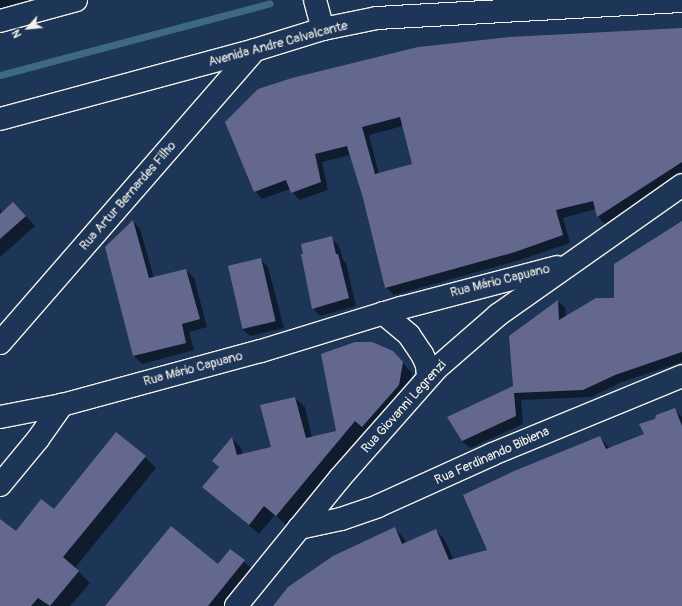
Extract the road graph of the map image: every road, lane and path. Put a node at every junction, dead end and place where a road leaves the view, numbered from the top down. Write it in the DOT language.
graph roads {
  1 [pos="76,0"];
  2 [pos="315,0"];
  3 [pos="682,1"];
  4 [pos="0,21"];
  5 [pos="323,29"];
  6 [pos="255,50"];
  7 [pos="0,119"];
  8 [pos="682,185"];
  9 [pos="572,263"];
  10 [pos="383,313"];
  11 [pos="0,343"];
  12 [pos="682,376"];
  13 [pos="428,378"];
  14 [pos="62,405"];
  15 [pos="0,417"];
  16 [pos="0,485"];
  17 [pos="299,528"];
  18 [pos="236,606"];
  1 -- 4 [label="street"];
  2 -- 5 [label="street"];
  3 -- 5 [label="street, Avenida Andre Calvalcante"];
  5 -- 6 [label="street, Avenida Andre Calvalcante"];
  6 -- 7 [label="street, Avenida Andre Calvalcante"];
  6 -- 11 [label="street, Rua Artur Bernardes Filho"];
  8 -- 9 [label="street, Rua Giovanni Legrenzi"];
  9 -- 10 [label="street, Rua Mário Capuano"];
  9 -- 13 [label="street, Rua Giovanni Legrenzi"];
  10 -- 13 [label="street"];
  10 -- 14 [label="street, Rua Mário Capuano"];
  12 -- 17 [label="street, Rua Ferdinando Bibiena"];
  13 -- 17 [label="street, Rua Giovanni Legrenzi"];
  14 -- 15 [label="street, Rua Mário Capuano"];
  14 -- 16 [label="street"];
  17 -- 18 [label="street, Rua Giovanni Legrenzi"];
}
